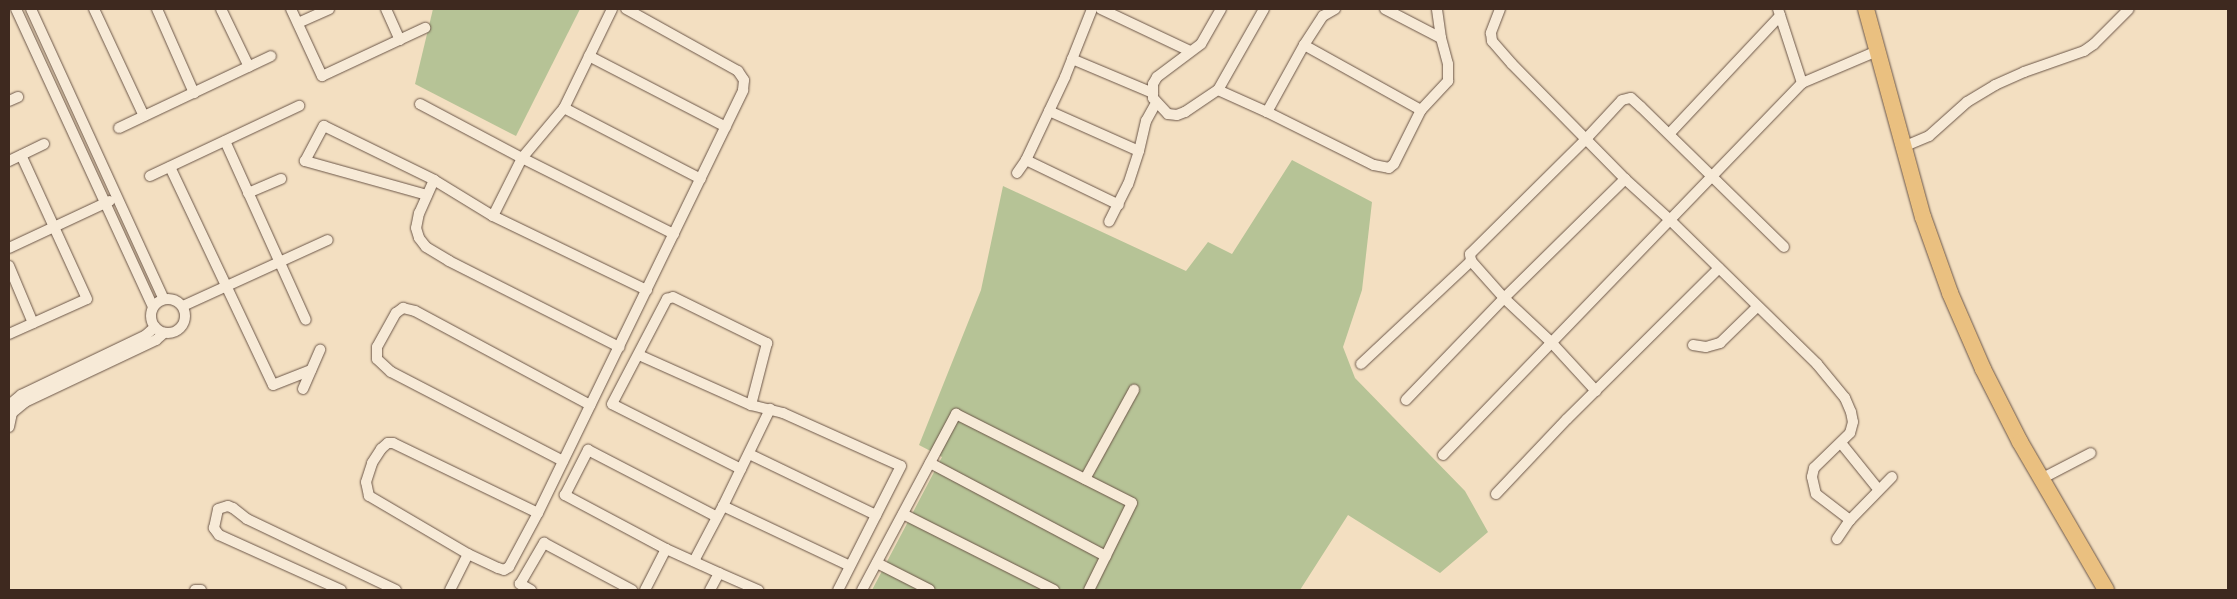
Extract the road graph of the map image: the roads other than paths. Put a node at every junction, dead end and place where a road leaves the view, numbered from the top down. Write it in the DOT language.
graph roads {
  1 [pos="16,9"];
  2 [pos="31,9"];
  3 [pos="94,9"];
  4 [pos="157,9"];
  5 [pos="221,9"];
  6 [pos="291,9"];
  7 [pos="329,9"];
  8 [pos="386,9"];
  9 [pos="612,9"];
  10 [pos="626,9"];
  11 [pos="1092,9"];
  12 [pos="1101,9"];
  13 [pos="1221,9"];
  14 [pos="1264,9"];
  15 [pos="1335,9"];
  16 [pos="1386,9"];
  17 [pos="1437,9"];
  18 [pos="1500,9"];
  19 [pos="1866,9"];
  20 [pos="2129,9"];
  21 [pos="1779,12"];
  22 [pos="298,23"];
  23 [pos="425,28"];
  24 [pos="1441,38"];
  25 [pos="400,40"];
  26 [pos="1304,45"];
  27 [pos="1878,51"];
  28 [pos="1190,52"];
  29 [pos="271,56"];
  30 [pos="589,56"];
  31 [pos="1072,59"];
  32 [pos="249,67"];
  33 [pos="1802,84"];
  34 [pos="1218,90"];
  35 [pos="194,93"];
  36 [pos="1154,98"];
  37 [pos="420,104"];
  38 [pos="299,106"];
  39 [pos="564,108"];
  40 [pos="1049,110"];
  41 [pos="1421,110"];
  42 [pos="1267,112"];
  43 [pos="144,116"];
  44 [pos="726,127"];
  45 [pos="119,128"];
  46 [pos="1670,134"];
  47 [pos="1586,140"];
  48 [pos="225,141"];
  49 [pos="44,144"];
  50 [pos="1903,147"];
  51 [pos="1140,151"];
  52 [pos="21,155"];
  53 [pos="522,158"];
  54 [pos="1026,160"];
  55 [pos="9,161"];
  56 [pos="170,167"];
  57 [pos="1017,173"];
  58 [pos="150,176"];
  59 [pos="1713,176"];
  60 [pos="281,179"];
  61 [pos="701,179"];
  62 [pos="1625,179"];
  63 [pos="434,180"];
  64 [pos="248,193"];
  65 [pos="427,195"];
  66 [pos="118,198"];
  67 [pos="105,203"];
  68 [pos="1119,205"];
  69 [pos="494,216"];
  70 [pos="1670,220"];
  71 [pos="1109,222"];
  72 [pos="54,227"];
  73 [pos="674,234"];
  74 [pos="328,240"];
  75 [pos="1784,247"];
  76 [pos="9,248"];
  77 [pos="1471,261"];
  78 [pos="280,262"];
  79 [pos="9,266"];
  80 [pos="1719,268"];
  81 [pos="227,287"];
  82 [pos="647,290"];
  83 [pos="1504,298"];
  84 [pos="164,299"];
  85 [pos="183,306"];
  86 [pos="153,307"];
  87 [pos="1757,307"];
  88 [pos="306,320"];
  89 [pos="33,323"];
  90 [pos="155,327"];
  91 [pos="164,333"];
  92 [pos="9,334"];
  93 [pos="1551,342"];
  94 [pos="1693,345"];
  95 [pos="619,346"];
  96 [pos="320,350"];
  97 [pos="639,355"];
  98 [pos="1361,364"];
  99 [pos="311,370"];
  100 [pos="303,389"];
  101 [pos="1134,390"];
  102 [pos="1596,391"];
  103 [pos="1406,400"];
  104 [pos="12,401"];
  105 [pos="590,405"];
  106 [pos="750,405"];
  107 [pos="770,409"];
  108 [pos="9,427"];
  109 [pos="1840,443"];
  110 [pos="2091,453"];
  111 [pos="749,454"];
  112 [pos="1443,455"];
  113 [pos="563,461"];
  114 [pos="930,463"];
  115 [pos="741,469"];
  116 [pos="1892,477"];
  117 [pos="1085,479"];
  118 [pos="2041,479"];
  119 [pos="1878,489"];
  120 [pos="1496,494"];
  121 [pos="723,506"];
  122 [pos="538,513"];
  123 [pos="903,514"];
  124 [pos="876,515"];
  125 [pos="717,517"];
  126 [pos="1850,520"];
  127 [pos="1837,540"];
  128 [pos="666,549"];
  129 [pos="468,554"];
  130 [pos="1106,556"];
  131 [pos="694,561"];
  132 [pos="877,563"];
  133 [pos="850,566"];
  134 [pos="718,573"];
  135 [pos="195,590"];
  136 [pos="201,590"];
  137 [pos="341,590"];
  138 [pos="396,590"];
  139 [pos="450,590"];
  140 [pos="531,590"];
  141 [pos="632,590"];
  142 [pos="645,590"];
  143 [pos="710,590"];
  144 [pos="758,590"];
  145 [pos="838,590"];
  146 [pos="862,590"];
  147 [pos="930,590"];
  148 [pos="1054,590"];
  149 [pos="1089,590"];
  150 [pos="2106,590"];
  1 -- 67 [label="street"];
  2 -- 66 [label="street"];
  3 -- 43 [label="street"];
  4 -- 35 [label="street"];
  5 -- 32 [label="street"];
  6 -- 22 [label="street"];
  7 -- 22 [label="street"];
  8 -- 25 [label="street"];
  9 -- 30 [label="street"];
  10 -- 44 [label="street"];
  11 -- 31 [label="street"];
  12 -- 28 [label="street"];
  13 -- 28 [label="street"];
  14 -- 34 [label="street"];
  15 -- 26 [label="street"];
  16 -- 24 [label="street"];
  17 -- 24 [label="street"];
  18 -- 47 [label="street"];
  19 -- 27 [label="main road"];
  20 -- 50 [label="street"];
  21 -- 33 [label="street"];
  21 -- 46 [label="street"];
  22 -- 25 [label="street"];
  23 -- 25 [label="street"];
  24 -- 41 [label="street"];
  26 -- 41 [label="street"];
  26 -- 42 [label="street"];
  27 -- 33 [label="street"];
  27 -- 50 [label="main road"];
  28 -- 36 [label="street"];
  29 -- 32 [label="street"];
  30 -- 39 [label="street"];
  30 -- 44 [label="street"];
  31 -- 36 [label="street"];
  31 -- 40 [label="street"];
  32 -- 35 [label="street"];
  33 -- 59 [label="street"];
  34 -- 36 [label="street"];
  34 -- 42 [label="street"];
  35 -- 43 [label="street"];
  36 -- 51 [label="street"];
  37 -- 53 [label="street"];
  38 -- 48 [label="street"];
  39 -- 53 [label="street"];
  39 -- 61 [label="street"];
  40 -- 51 [label="street"];
  40 -- 54 [label="street"];
  41 -- 42 [label="street"];
  43 -- 45 [label="street"];
  44 -- 61 [label="street"];
  46 -- 47 [label="street"];
  46 -- 59 [label="street"];
  47 -- 62 [label="street"];
  47 -- 77 [label="street"];
  48 -- 56 [label="street"];
  48 -- 64 [label="street"];
  49 -- 52 [label="street"];
  50 -- 118 [label="main road"];
  51 -- 68 [label="street"];
  52 -- 55 [label="street"];
  52 -- 72 [label="street"];
  53 -- 69 [label="street"];
  53 -- 73 [label="street"];
  54 -- 57 [label="street"];
  54 -- 68 [label="street"];
  56 -- 58 [label="street"];
  56 -- 81 [label="street"];
  59 -- 70 [label="street"];
  59 -- 75 [label="street"];
  60 -- 64 [label="street"];
  61 -- 73 [label="street"];
  62 -- 70 [label="street"];
  62 -- 83 [label="street"];
  63 -- 65 [label="street"];
  63 -- 65 [label="street"];
  63 -- 69 [label="street"];
  64 -- 78 [label="street"];
  65 -- 95 [label="street"];
  66 -- 67 [label="street"];
  66 -- 84 [label="street"];
  67 -- 72 [label="street"];
  67 -- 86 [label="street"];
  68 -- 71 [label="street"];
  69 -- 82 [label="street"];
  70 -- 80 [label="street"];
  70 -- 93 [label="street"];
  72 -- 76 [label="street"];
  72 -- 89 [label="street"];
  73 -- 82 [label="street"];
  74 -- 78 [label="street"];
  77 -- 83 [label="street"];
  77 -- 98 [label="street"];
  78 -- 81 [label="street"];
  78 -- 88 [label="street"];
  79 -- 89 [label="street"];
  80 -- 87 [label="street"];
  80 -- 102 [label="street"];
  81 -- 85 [label="street"];
  81 -- 99 [label="street"];
  82 -- 95 [label="street"];
  83 -- 93 [label="street"];
  83 -- 103 [label="street"];
  84 -- 85 [label="street"];
  84 -- 86 [label="street"];
  85 -- 91 [label="street"];
  86 -- 90 [label="street"];
  87 -- 94 [label="street"];
  87 -- 109 [label="street"];
  89 -- 92 [label="street"];
  90 -- 91 [label="street"];
  90 -- 104 [label="street"];
  91 -- 104 [label="street"];
  93 -- 102 [label="street"];
  93 -- 112 [label="street"];
  95 -- 105 [label="street"];
  96 -- 99 [label="street"];
  97 -- 106 [label="street"];
  97 -- 106 [label="street"];
  97 -- 115 [label="street"];
  99 -- 100 [label="street"];
  101 -- 117 [label="street"];
  102 -- 120 [label="street"];
  104 -- 108 [label="street"];
  105 -- 113 [label="street"];
  105 -- 113 [label="street"];
  106 -- 107 [label="street"];
  107 -- 111 [label="street"];
  107 -- 124 [label="street"];
  109 -- 119 [label="street"];
  109 -- 126 [label="street"];
  110 -- 118 [label="street"];
  111 -- 115 [label="street"];
  111 -- 124 [label="street"];
  113 -- 122 [label="street"];
  114 -- 117 [label="street"];
  114 -- 123 [label="street"];
  114 -- 130 [label="street"];
  115 -- 121 [label="street"];
  116 -- 119 [label="street"];
  117 -- 130 [label="street"];
  118 -- 150 [label="main road"];
  119 -- 126 [label="street"];
  121 -- 125 [label="street"];
  121 -- 133 [label="street"];
  122 -- 129 [label="street"];
  122 -- 129 [label="street"];
  123 -- 132 [label="street"];
  123 -- 148 [label="street"];
  124 -- 133 [label="street"];
  125 -- 128 [label="street"];
  125 -- 131 [label="street"];
  126 -- 127 [label="street"];
  128 -- 131 [label="street"];
  128 -- 142 [label="street"];
  129 -- 139 [label="street"];
  130 -- 149 [label="street"];
  131 -- 134 [label="street"];
  132 -- 146 [label="street"];
  132 -- 147 [label="street"];
  133 -- 145 [label="street"];
  134 -- 143 [label="street"];
  134 -- 144 [label="street"];
  135 -- 136 [label="street"];
  137 -- 138 [label="street"];
  140 -- 141 [label="street"];
}
